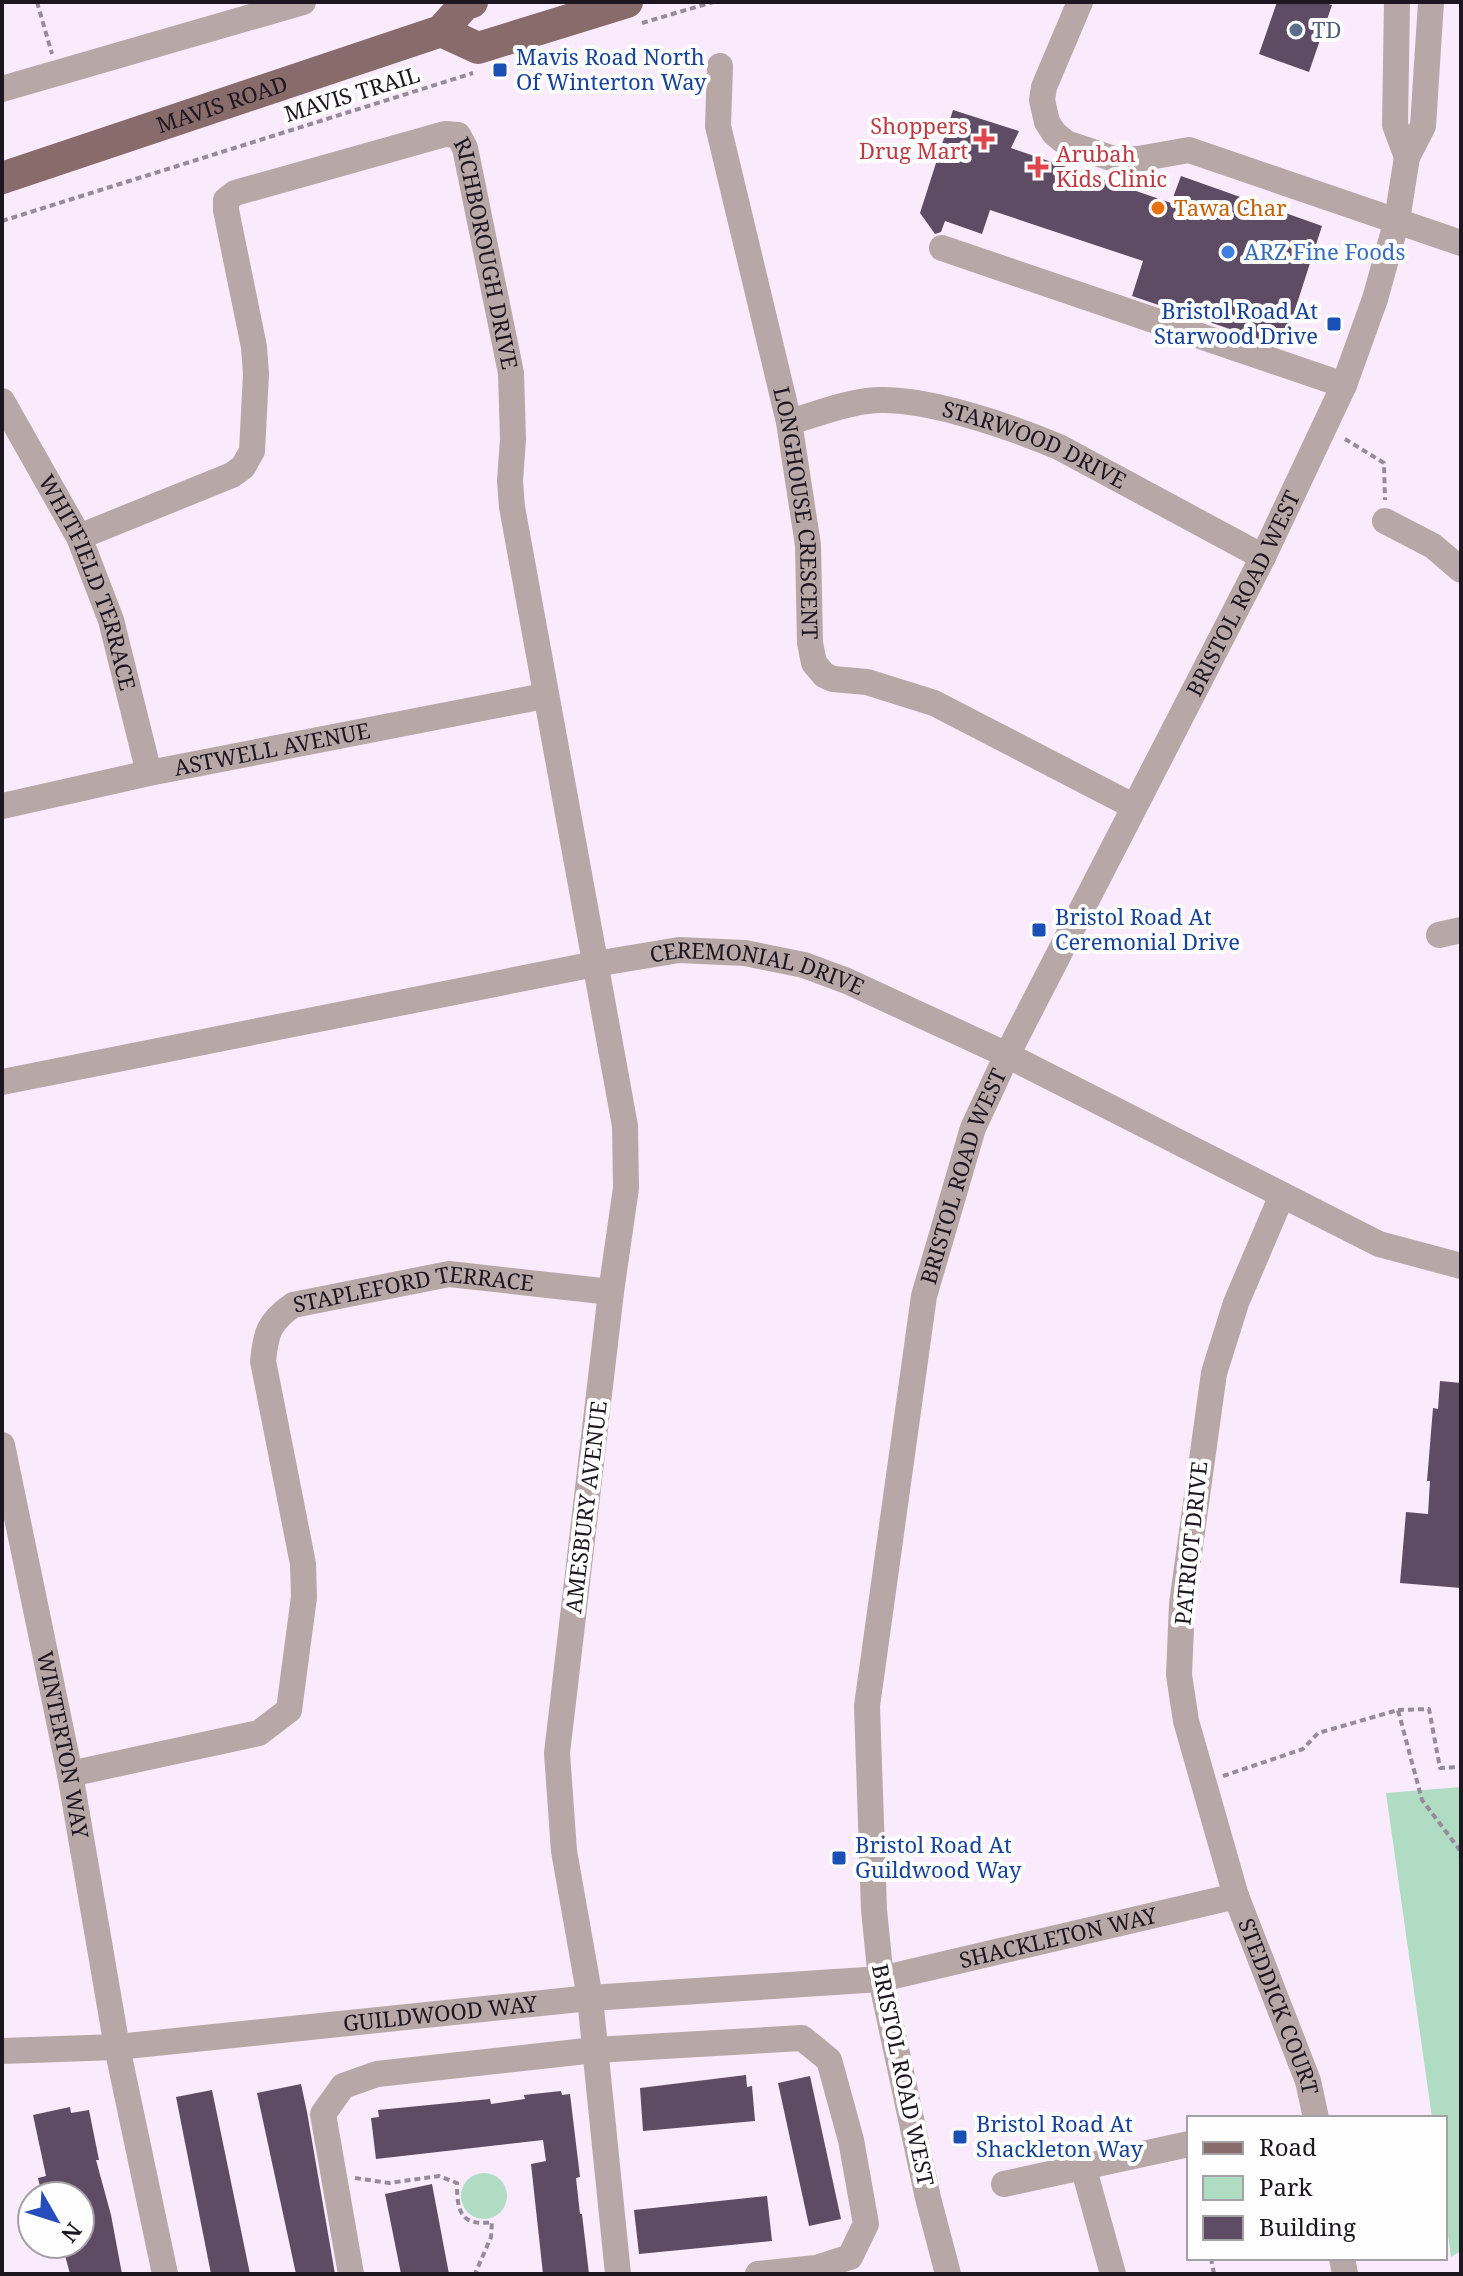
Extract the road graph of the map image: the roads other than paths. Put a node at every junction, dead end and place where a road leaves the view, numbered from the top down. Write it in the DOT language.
graph roads {
  1 [pos="303,2"];
  2 [pos="472,2"];
  3 [pos="1080,2"];
  4 [pos="1397,2"];
  5 [pos="1431,2"];
  6 [pos="633,13"];
  7 [pos="441,31"];
  8 [pos="720,66"];
  9 [pos="2,89"];
  10 [pos="1407,157"];
  11 [pos="2,178"];
  12 [pos="1397,220"];
  13 [pos="1461,243"];
  14 [pos="942,248"];
  15 [pos="1344,385"];
  16 [pos="2,401"];
  17 [pos="789,422"];
  18 [pos="1385,521"];
  19 [pos="79,537"];
  20 [pos="1263,557"];
  21 [pos="1461,570"];
  22 [pos="544,696"];
  23 [pos="149,773"];
  24 [pos="2,806"];
  25 [pos="1133,806"];
  26 [pos="595,964"];
  27 [pos="1007,1055"];
  28 [pos="2,1082"];
  29 [pos="1282,1195"];
  30 [pos="1461,1266"];
  31 [pos="611,1292"];
  32 [pos="2,1445"];
  33 [pos="70,1774"];
  34 [pos="1236,1896"];
  35 [pos="881,1979"];
  36 [pos="590,1998"];
  37 [pos="117,2047"];
  38 [pos="595,2050"];
  39 [pos="2,2051"];
  40 [pos="1313,2116"];
  41 [pos="1187,2144"];
  42 [pos="1083,2166"];
  43 [pos="1004,2184"];
  44 [pos="165,2274"];
  45 [pos="351,2274"];
  46 [pos="618,2274"];
  47 [pos="758,2274"];
  48 [pos="948,2274"];
  49 [pos="1113,2274"];
  1 -- 9 [label="street"];
  2 -- 7 [label="main road, MAVIS ROAD"];
  3 -- 12 [label="street"];
  4 -- 10 [label="street, BRISTOL ROAD WEST"];
  5 -- 10 [label="street, BRISTOL ROAD WEST"];
  6 -- 7 [label="main road"];
  7 -- 11 [label="main road, MAVIS ROAD"];
  8 -- 17 [label="street, LONGHOUSE CRESCENT"];
  10 -- 12 [label="street, BRISTOL ROAD WEST"];
  12 -- 13 [label="street"];
  12 -- 15 [label="street, BRISTOL ROAD WEST"];
  14 -- 15 [label="street"];
  15 -- 20 [label="street, BRISTOL ROAD WEST"];
  16 -- 19 [label="street, WHITFIELD TERRACE"];
  17 -- 20 [label="street, STARWOOD DRIVE"];
  17 -- 25 [label="street, LONGHOUSE CRESCENT"];
  18 -- 21 [label="street"];
  19 -- 22 [label="street, RICHBOROUGH DRIVE"];
  19 -- 23 [label="street, WHITFIELD TERRACE"];
  20 -- 25 [label="street, BRISTOL ROAD WEST"];
  22 -- 23 [label="street, ASTWELL AVENUE"];
  22 -- 26 [label="street, RICHBOROUGH DRIVE"];
  23 -- 24 [label="street, ASTWELL AVENUE"];
  25 -- 27 [label="street, BRISTOL ROAD WEST"];
  26 -- 27 [label="street, CEREMONIAL DRIVE"];
  26 -- 28 [label="street, CEREMONIAL DRIVE"];
  26 -- 31 [label="street, AMESBURY AVENUE"];
  27 -- 29 [label="street, CEREMONIAL DRIVE"];
  27 -- 35 [label="street, BRISTOL ROAD WEST"];
  29 -- 30 [label="street, CEREMONIAL DRIVE"];
  29 -- 34 [label="street, PATRIOT DRIVE"];
  31 -- 33 [label="street, STAPLEFORD TERRACE"];
  31 -- 36 [label="street, AMESBURY AVENUE"];
  32 -- 33 [label="street, WINTERTON WAY"];
  33 -- 37 [label="street, WINTERTON WAY"];
  34 -- 35 [label="street, SHACKLETON WAY"];
  34 -- 40 [label="street, STEDDICK COURT"];
  35 -- 36 [label="street, GUILDWOOD WAY"];
  35 -- 48 [label="street, BRISTOL ROAD WEST"];
  36 -- 37 [label="street, GUILDWOOD WAY"];
  36 -- 38 [label="street, AMESBURY AVENUE"];
  37 -- 39 [label="street, GUILDWOOD WAY"];
  37 -- 44 [label="street, WINTERTON WAY"];
  38 -- 45 [label="street"];
  38 -- 46 [label="street, AMESBURY AVENUE"];
  38 -- 47 [label="street"];
  41 -- 42 [label="street"];
  42 -- 43 [label="street"];
  42 -- 49 [label="street"];
}
